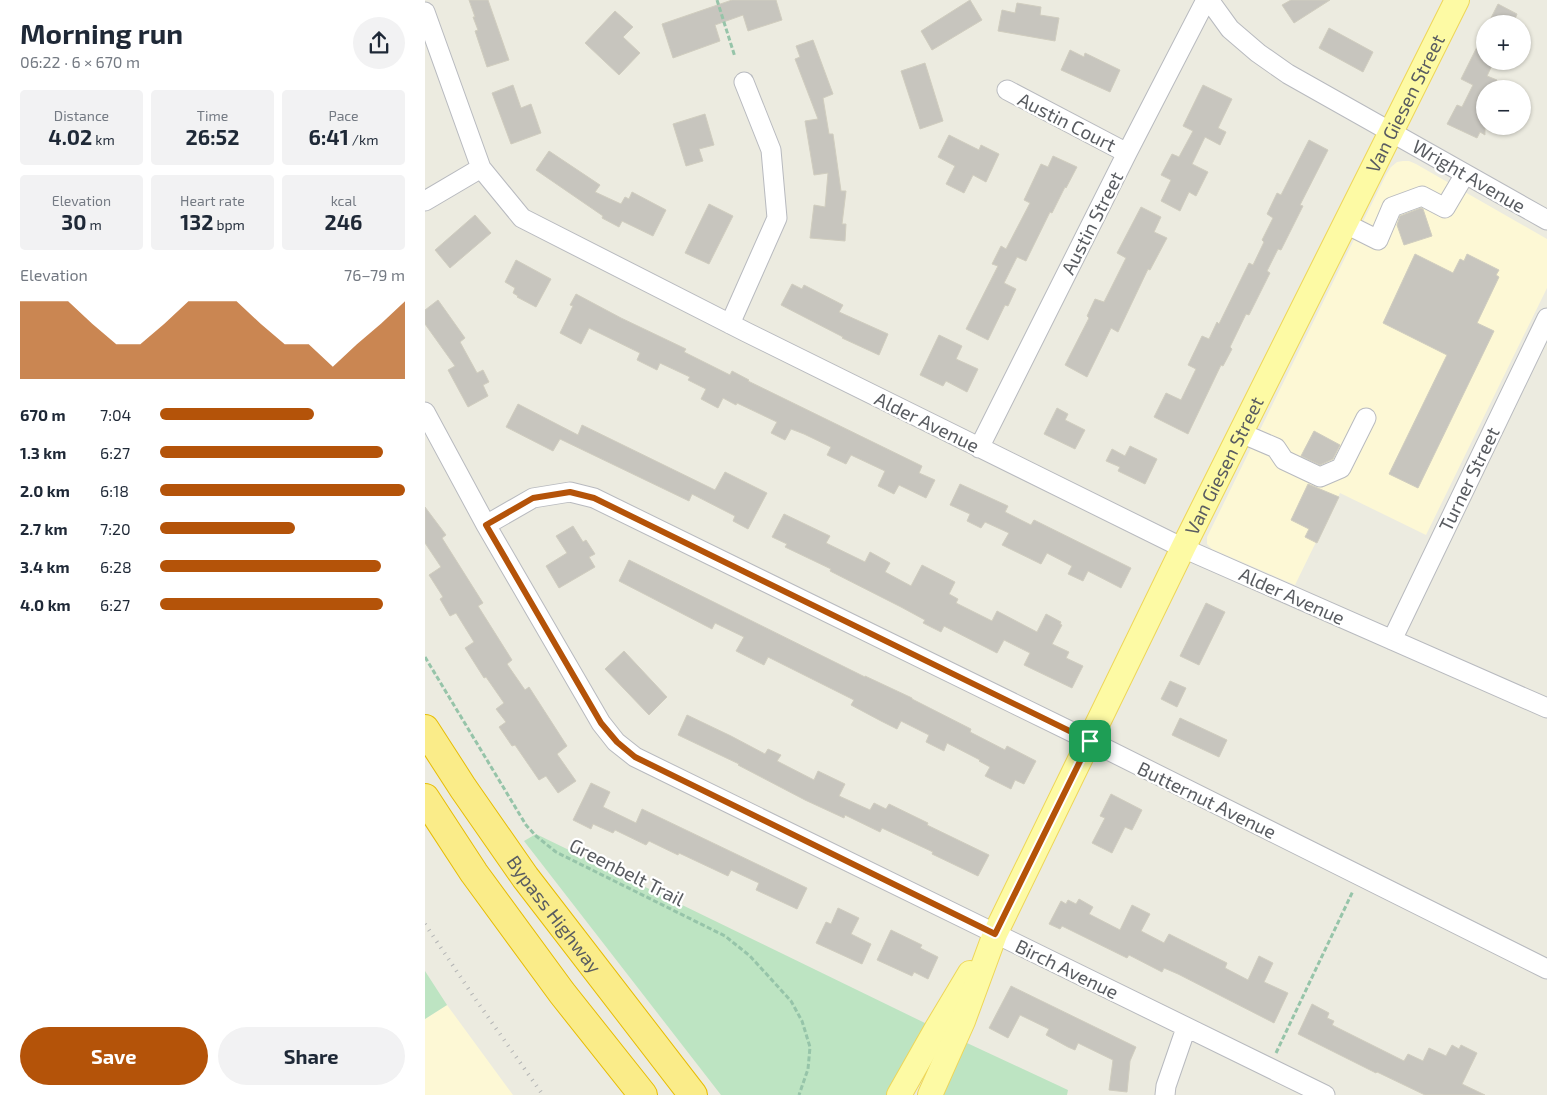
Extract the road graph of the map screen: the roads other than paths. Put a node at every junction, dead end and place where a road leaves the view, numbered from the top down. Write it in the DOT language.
graph roads {
  1 [pos="1207,0"];
  2 [pos="1457,0"];
  3 [pos="425,12"];
  4 [pos="744,82"];
  5 [pos="1007,90"];
  6 [pos="1392,132"];
  7 [pos="1127,153"];
  8 [pos="481,168"];
  9 [pos="1465,174"];
  10 [pos="425,201"];
  11 [pos="1547,220"];
  12 [pos="1346,224"];
  13 [pos="1547,318"];
  14 [pos="730,324"];
  15 [pos="425,412"];
  16 [pos="1366,418"];
  17 [pos="1241,433"];
  18 [pos="979,448"];
  19 [pos="486,525"];
  20 [pos="1183,548"];
  21 [pos="1391,640"];
  22 [pos="1547,708"];
  23 [pos="425,728"];
  24 [pos="1090,741"];
  25 [pos="425,798"];
  26 [pos="995,934"];
  27 [pos="1547,968"];
  28 [pos="1186,1028"];
  29 [pos="643,1095"];
  30 [pos="693,1095"];
  31 [pos="899,1095"];
  32 [pos="930,1095"];
  33 [pos="1165,1095"];
  34 [pos="1325,1095"];
  1 -- 6 [label="street, Wright Avenue"];
  1 -- 7 [label="street, Austin Street"];
  2 -- 6 [label="main road, Van Giesen Street"];
  3 -- 8 [label="street, Alder Avenue"];
  4 -- 14 [label="street"];
  5 -- 7 [label="street, Austin Court"];
  6 -- 9 [label="street, Wright Avenue"];
  6 -- 12 [label="main road, Van Giesen Street"];
  7 -- 18 [label="street, Austin Street"];
  8 -- 10 [label="street"];
  8 -- 14 [label="street, Alder Avenue"];
  9 -- 11 [label="street, Wright Avenue"];
  9 -- 12 [label="street"];
  12 -- 17 [label="main road, Van Giesen Street"];
  13 -- 21 [label="street, Turner Street"];
  14 -- 18 [label="street, Alder Avenue"];
  15 -- 19 [label="street, Birch Avenue"];
  16 -- 17 [label="street"];
  17 -- 20 [label="main road, Van Giesen Street"];
  18 -- 20 [label="street, Alder Avenue"];
  19 -- 24 [label="street, Butternut Avenue"];
  19 -- 26 [label="street, Birch Avenue"];
  20 -- 21 [label="street, Alder Avenue"];
  20 -- 24 [label="main road, Van Giesen Street"];
  21 -- 22 [label="street, Alder Avenue"];
  23 -- 30 [label="highway, Bypass Highway"];
  24 -- 26 [label="main road, Van Giesen Street"];
  24 -- 27 [label="street, Butternut Avenue"];
  25 -- 29 [label="highway, Bypass Highway"];
  26 -- 28 [label="street, Birch Avenue"];
  26 -- 31 [label="main road, Van Giesen Street"];
  26 -- 32 [label="main road, Van Giesen Street"];
  28 -- 33 [label="street"];
  28 -- 34 [label="street, Birch Avenue"];
}
